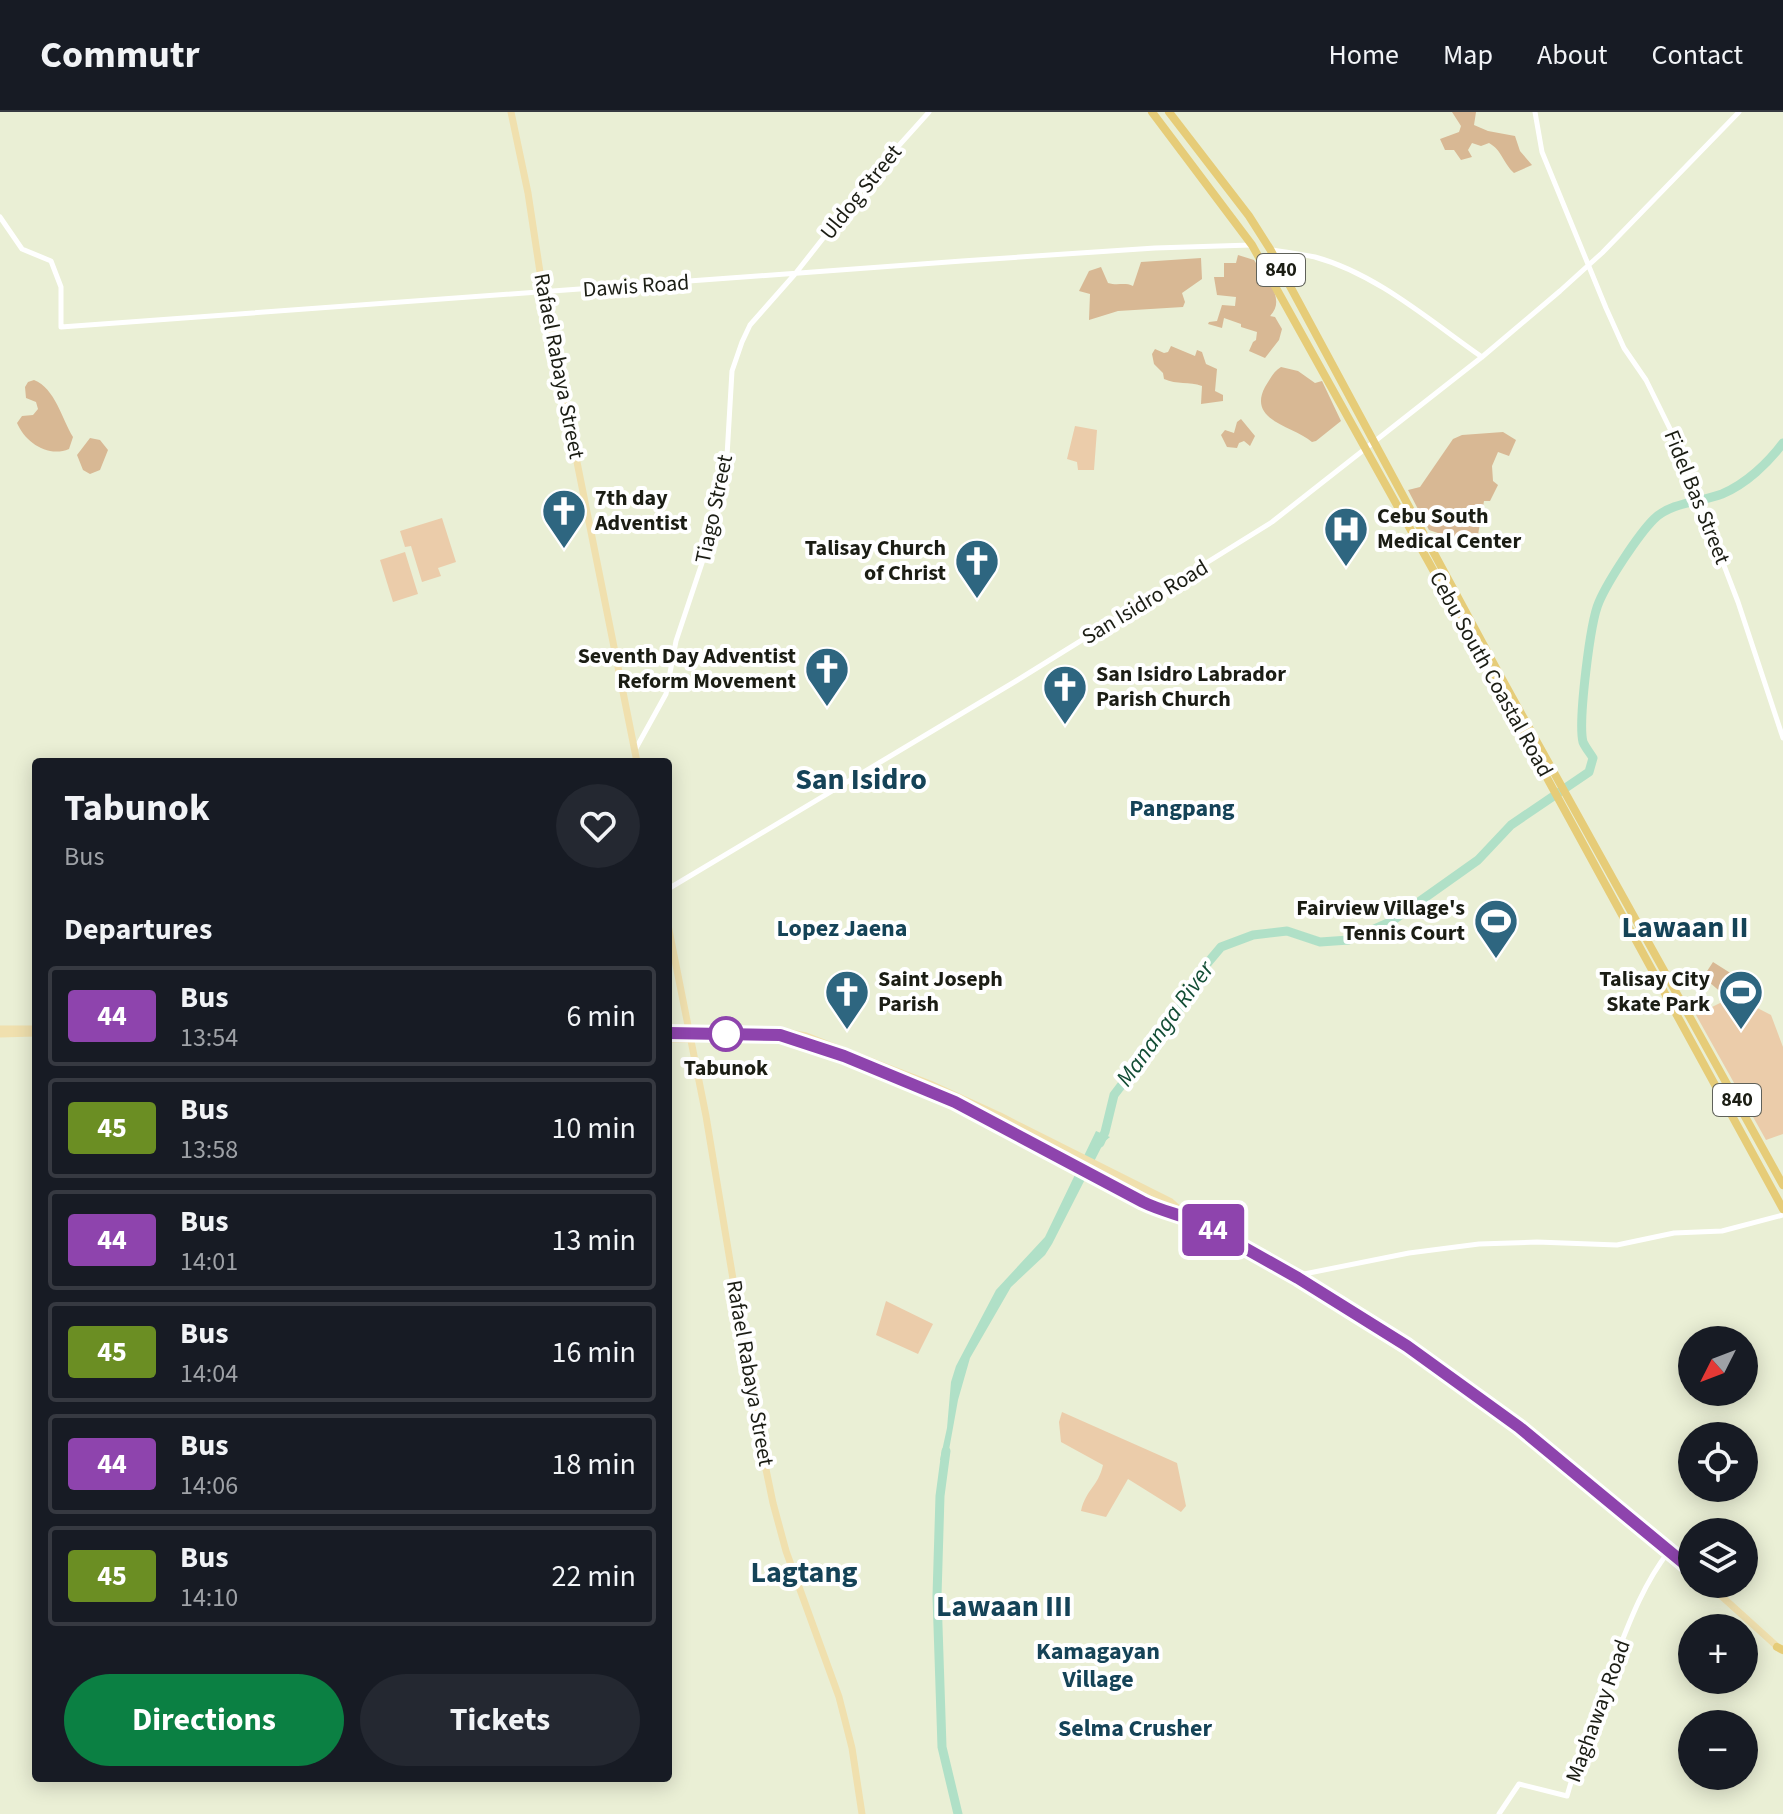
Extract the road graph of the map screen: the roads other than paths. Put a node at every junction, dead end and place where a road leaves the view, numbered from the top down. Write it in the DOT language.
graph roads {
  1 [pos="511,112"];
  2 [pos="929,112"];
  3 [pos="1152,112"];
  4 [pos="1169,112"];
  5 [pos="1535,112"];
  6 [pos="1739,112"];
  7 [pos="0,217"];
  8 [pos="1252,245"];
  9 [pos="1270,249"];
  10 [pos="1588,266"];
  11 [pos="795,274"];
  12 [pos="543,292"];
  13 [pos="1482,357"];
  14 [pos="1375,441"];
  15 [pos="1366,448"];
  16 [pos="1494,672"];
  17 [pos="1783,738"];
  18 [pos="635,751"];
  19 [pos="636,758"];
  20 [pos="1608,879"];
  21 [pos="672,887"];
  22 [pos="672,947"];
  23 [pos="687,1028"];
  24 [pos="0,1031"];
  25 [pos="32,1031"];
  26 [pos="672,1032"];
  27 [pos="672,1033"];
  28 [pos="672,1034"];
  29 [pos="792,1036"];
  30 [pos="689,1039"];
  31 [pos="1783,1185"];
  32 [pos="1783,1212"];
  33 [pos="1188,1217"];
  34 [pos="1293,1276"];
  35 [pos="1669,1551"];
  36 [pos="1678,1558"];
  37 [pos="1723,1598"];
  38 [pos="1781,1650"];
  39 [pos="862,1814"];
  40 [pos="1499,1814"];
  1 -- 12 [label="main road, Rafael Rabaya Street"];
  2 -- 11 [label="street, Uldog Street"];
  3 -- 8 [label="highway, Cebu South Coastal Road / 840"];
  4 -- 9 [label="highway, Cebu South Coastal Road / 840"];
  5 -- 10 [label="street, Fidel Bas Street"];
  6 -- 10 [label="street, San Isidro Road"];
  7 -- 12 [label="street, Dawis Road"];
  8 -- 11 [label="street, Dawis Road"];
  8 -- 15 [label="highway, Cebu South Coastal Road / 840"];
  9 -- 13 [label="street"];
  9 -- 14 [label="highway, Cebu South Coastal Road / 840"];
  10 -- 13 [label="street, San Isidro Road"];
  10 -- 17 [label="street, Fidel Bas Street"];
  11 -- 12 [label="street, Dawis Road"];
  11 -- 18 [label="street, Tiago Street"];
  12 -- 18 [label="main road, Rafael Rabaya Street"];
  13 -- 14 [label="street, San Isidro Road"];
  14 -- 15 [label="street, San Isidro Road"];
  14 -- 16 [label="highway, Cebu South Coastal Road / 840"];
  15 -- 16 [label="highway, Cebu South Coastal Road / 840"];
  15 -- 21 [label="street, San Isidro Road"];
  16 -- 20 [label="highway, Cebu South Coastal Road / 840"];
  18 -- 19 [label="main road, Rafael Rabaya Street"];
  20 -- 31 [label="highway, Cebu South Coastal Road / 840"];
  20 -- 32 [label="highway, Cebu South Coastal Road / 840"];
  22 -- 23 [label="main road, Rafael Rabaya Street"];
  23 -- 26 [label="main road"];
  23 -- 29 [label="main road"];
  23 -- 30 [label="main road, Rafael Rabaya Street"];
  24 -- 25 [label="main road"];
  27 -- 29 [label="main road"];
  28 -- 30 [label="main road"];
  29 -- 30 [label="main road"];
  29 -- 33 [label="main road"];
  29 -- 33 [label="main road"];
  30 -- 39 [label="main road, Rafael Rabaya Street"];
  32 -- 34 [label="street"];
  33 -- 34 [label="main road"];
  34 -- 35 [label="main road"];
  35 -- 36 [label="main road"];
  35 -- 40 [label="street, Maghaway Road"];
  37 -- 38 [label="main road"];
}
